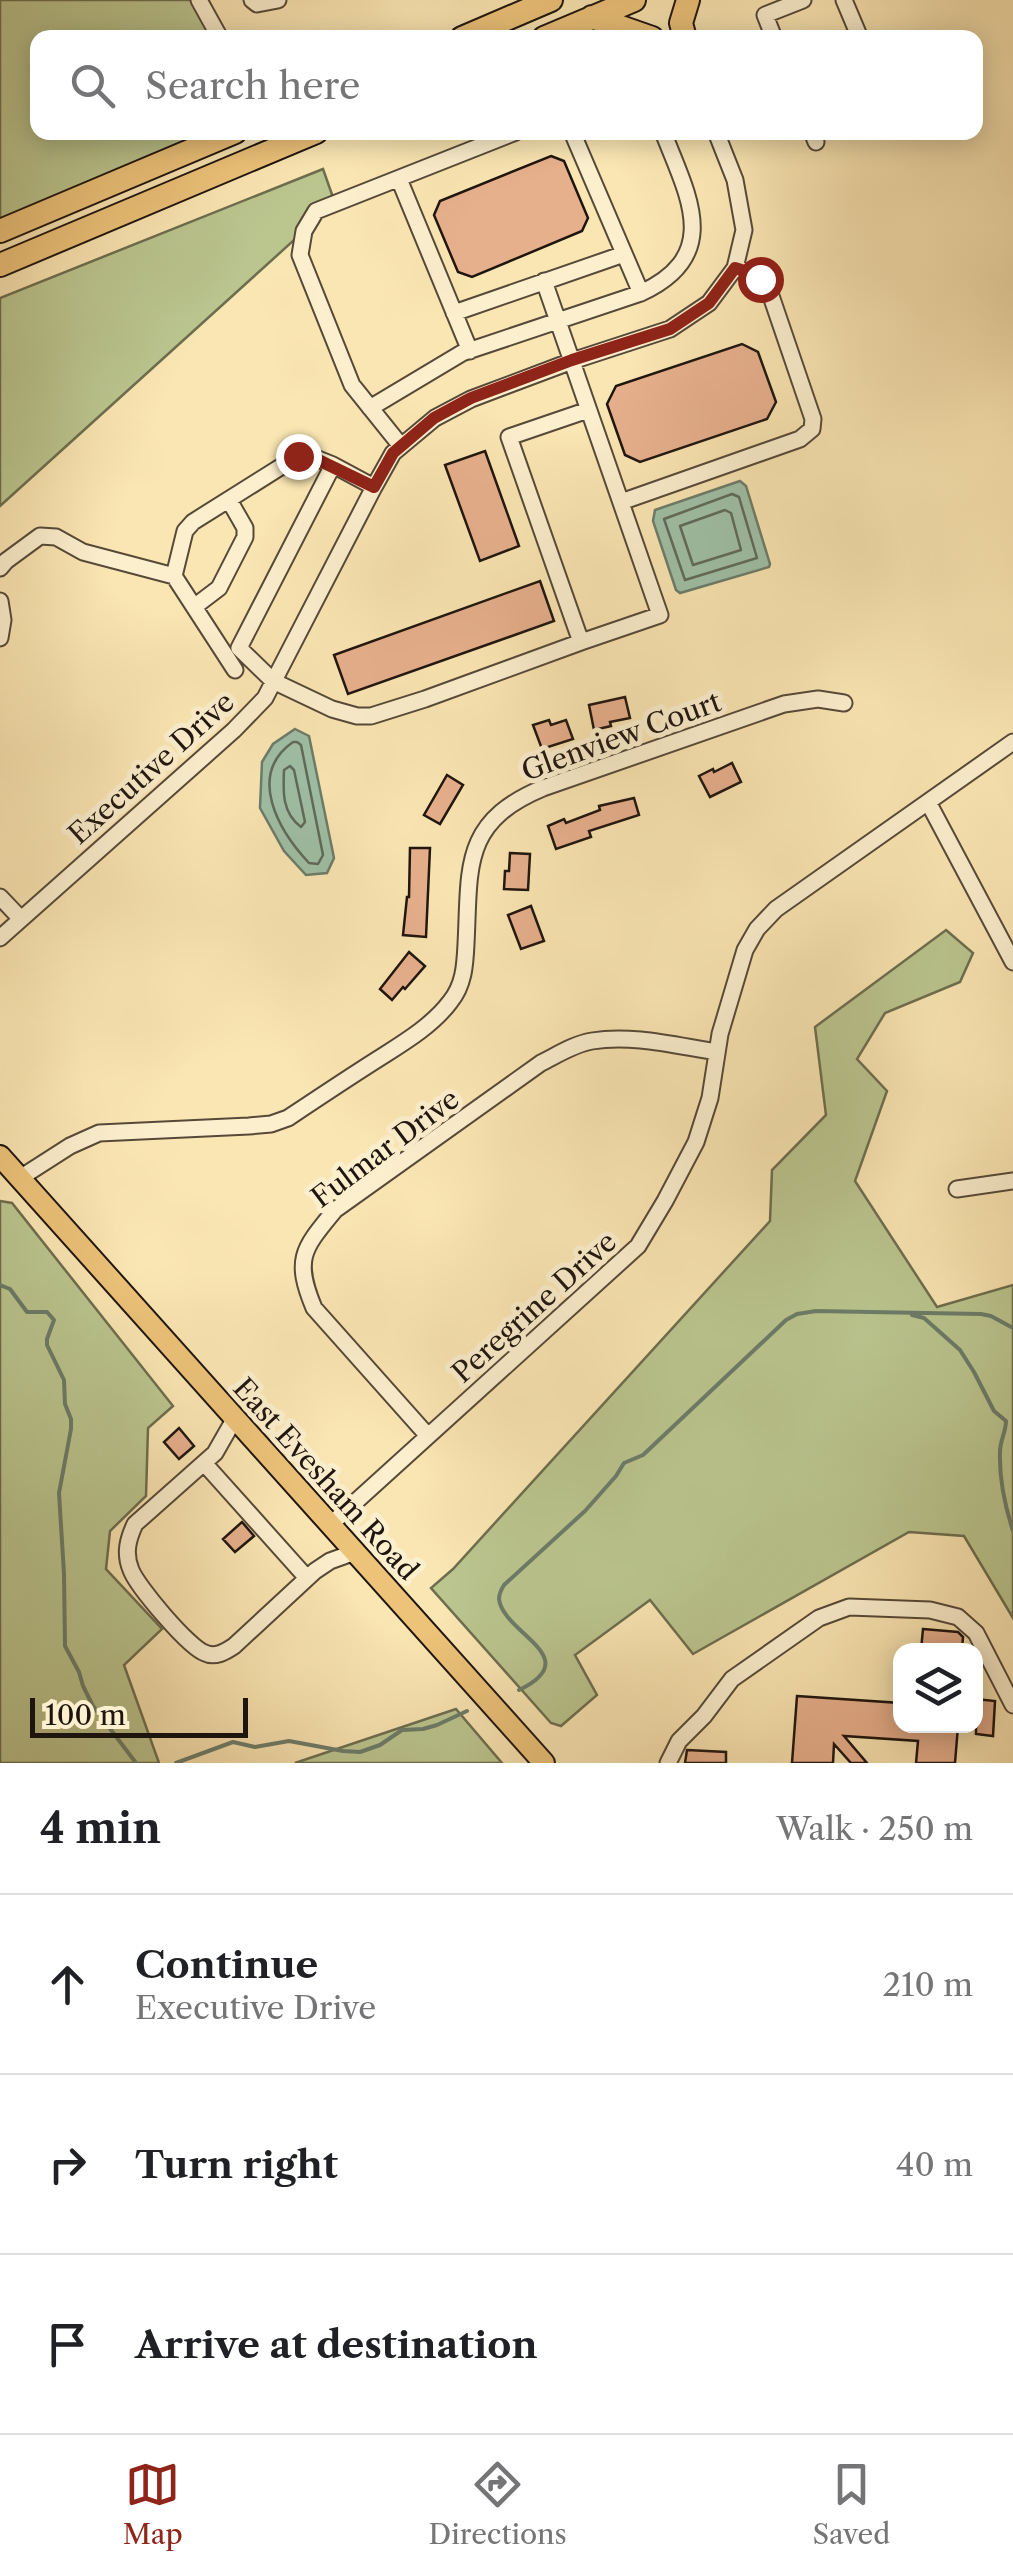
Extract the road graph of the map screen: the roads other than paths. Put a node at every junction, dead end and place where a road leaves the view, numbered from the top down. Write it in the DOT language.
graph roads {
  1 [pos="199,0"];
  2 [pos="252,0"];
  3 [pos="278,0"];
  4 [pos="551,0"];
  5 [pos="634,0"];
  6 [pos="688,0"];
  7 [pos="804,0"];
  8 [pos="844,0"];
  9 [pos="592,17"];
  10 [pos="216,30"];
  11 [pos="481,30"];
  12 [pos="562,30"];
  13 [pos="629,30"];
  14 [pos="683,30"];
  15 [pos="771,30"];
  16 [pos="857,30"];
  17 [pos="216,140"];
  18 [pos="264,140"];
  19 [pos="297,140"];
  20 [pos="495,140"];
  21 [pos="575,140"];
  22 [pos="666,140"];
  23 [pos="719,140"];
  24 [pos="230,169"];
  25 [pos="398,178"];
  26 [pos="0,231"];
  27 [pos="624,254"];
  28 [pos="0,265"];
  29 [pos="735,268"];
  30 [pos="544,282"];
  31 [pos="641,293"];
  32 [pos="454,313"];
  33 [pos="558,321"];
  34 [pos="470,350"];
  35 [pos="572,360"];
  36 [pos="370,408"];
  37 [pos="588,410"];
  38 [pos="400,446"];
  39 [pos="333,465"];
  40 [pos="374,487"];
  41 [pos="229,500"];
  42 [pos="621,502"];
  43 [pos="0,568"];
  44 [pos="174,576"];
  45 [pos="0,601"];
  46 [pos="194,606"];
  47 [pos="0,638"];
  48 [pos="581,642"];
  49 [pos="235,670"];
  50 [pos="272,682"];
  51 [pos="844,703"];
  52 [pos="1013,742"];
  53 [pos="928,802"];
  54 [pos="0,897"];
  55 [pos="21,920"];
  56 [pos="0,938"];
  57 [pos="1013,962"];
  58 [pos="717,1052"];
  59 [pos="1,1159"];
  60 [pos="20,1178"];
  61 [pos="1013,1181"];
  62 [pos="957,1188"];
  63 [pos="235,1418"];
  64 [pos="428,1436"];
  65 [pos="204,1463"];
  66 [pos="330,1525"];
  67 [pos="354,1552"];
  68 [pos="307,1578"];
  69 [pos="1013,1705"];
  70 [pos="544,1763"];
  71 [pos="668,1763"];
  1 -- 10 [label="street"];
  2 -- 3 [label="street"];
  4 -- 11 [label="highway"];
  5 -- 9 [label="highway"];
  6 -- 14 [label="highway"];
  7 -- 15 [label="street"];
  8 -- 16 [label="street"];
  9 -- 12 [label="highway"];
  9 -- 13 [label="highway"];
  17 -- 26 [label="highway"];
  18 -- 24 [label="highway"];
  19 -- 24 [label="highway"];
  20 -- 25 [label="street"];
  21 -- 27 [label="street"];
  22 -- 31 [label="street"];
  23 -- 29 [label="street"];
  24 -- 28 [label="highway"];
  25 -- 32 [label="street"];
  25 -- 36 [label="street"];
  27 -- 30 [label="street"];
  27 -- 31 [label="street"];
  29 -- 35 [label="street, Executive Drive"];
  29 -- 42 [label="street"];
  30 -- 32 [label="street"];
  30 -- 33 [label="street"];
  31 -- 33 [label="street"];
  32 -- 34 [label="street"];
  33 -- 34 [label="street"];
  33 -- 35 [label="street"];
  34 -- 36 [label="street"];
  35 -- 37 [label="street"];
  35 -- 38 [label="street, Executive Drive"];
  36 -- 38 [label="street"];
  37 -- 42 [label="street"];
  37 -- 48 [label="street"];
  38 -- 40 [label="street, Executive Drive"];
  39 -- 40 [label="street"];
  39 -- 41 [label="street"];
  39 -- 50 [label="street"];
  40 -- 50 [label="street, Executive Drive"];
  41 -- 44 [label="street"];
  41 -- 46 [label="street"];
  42 -- 48 [label="street"];
  43 -- 44 [label="street"];
  44 -- 46 [label="street"];
  45 -- 47 [label="street"];
  46 -- 49 [label="street"];
  48 -- 50 [label="street"];
  50 -- 55 [label="street, Executive Drive"];
  51 -- 60 [label="street, Glenview Court"];
  52 -- 53 [label="street, Peregrine Drive"];
  53 -- 57 [label="street"];
  53 -- 58 [label="street, Peregrine Drive"];
  54 -- 55 [label="street"];
  55 -- 56 [label="street, Executive Drive"];
  58 -- 64 [label="street, Peregrine Drive"];
  58 -- 64 [label="street, Fulmar Drive"];
  59 -- 60 [label="main road, East Evesham Road"];
  60 -- 63 [label="main road, East Evesham Road"];
  61 -- 62 [label="street"];
  63 -- 65 [label="street"];
  63 -- 66 [label="main road, East Evesham Road"];
  64 -- 66 [label="street, Peregrine Drive"];
  65 -- 68 [label="street"];
  65 -- 68 [label="street"];
  66 -- 67 [label="main road, East Evesham Road"];
  67 -- 68 [label="street"];
  67 -- 70 [label="main road, East Evesham Road"];
  69 -- 71 [label="street"];
}
